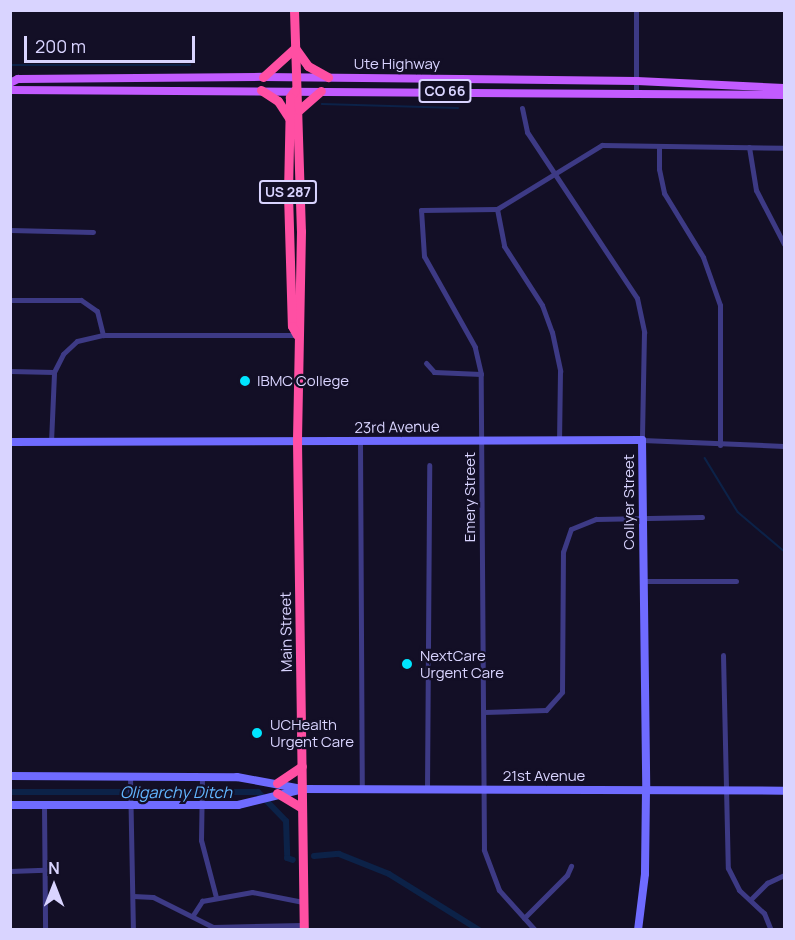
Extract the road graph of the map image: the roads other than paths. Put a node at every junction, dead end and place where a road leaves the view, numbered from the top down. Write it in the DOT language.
graph roads {
  1 [pos="294,10"];
  2 [pos="636,10"];
  3 [pos="295,48"];
  4 [pos="263,76"];
  5 [pos="295,77"];
  6 [pos="328,78"];
  7 [pos="637,81"];
  8 [pos="10,83"];
  9 [pos="784,88"];
  10 [pos="10,90"];
  11 [pos="261,90"];
  12 [pos="295,90"];
  13 [pos="321,91"];
  14 [pos="636,92"];
  15 [pos="784,95"];
  16 [pos="522,108"];
  17 [pos="299,110"];
  18 [pos="289,118"];
  19 [pos="659,146"];
  20 [pos="749,147"];
  21 [pos="784,148"];
  22 [pos="554,172"];
  23 [pos="497,209"];
  24 [pos="10,231"];
  25 [pos="93,232"];
  26 [pos="784,244"];
  27 [pos="10,300"];
  28 [pos="297,334"];
  29 [pos="103,335"];
  30 [pos="426,363"];
  31 [pos="10,371"];
  32 [pos="54,372"];
  33 [pos="481,374"];
  34 [pos="482,439"];
  35 [pos="559,439"];
  36 [pos="642,440"];
  37 [pos="297,441"];
  38 [pos="10,442"];
  39 [pos="51,442"];
  40 [pos="360,442"];
  41 [pos="720,445"];
  42 [pos="750,445"];
  43 [pos="784,446"];
  44 [pos="750,453"];
  45 [pos="429,465"];
  46 [pos="642,517"];
  47 [pos="702,517"];
  48 [pos="643,581"];
  49 [pos="736,581"];
  50 [pos="723,656"];
  51 [pos="484,712"];
  52 [pos="302,766"];
  53 [pos="10,776"];
  54 [pos="130,777"];
  55 [pos="202,777"];
  56 [pos="303,789"];
  57 [pos="362,789"];
  58 [pos="427,789"];
  59 [pos="274,790"];
  60 [pos="484,790"];
  61 [pos="646,790"];
  62 [pos="724,790"];
  63 [pos="784,790"];
  64 [pos="130,801"];
  65 [pos="10,805"];
  66 [pos="44,805"];
  67 [pos="203,805"];
  68 [pos="302,808"];
  69 [pos="571,866"];
  70 [pos="10,870"];
  71 [pos="45,870"];
  72 [pos="784,875"];
  73 [pos="133,896"];
  74 [pos="216,897"];
  75 [pos="751,899"];
  76 [pos="303,902"];
  77 [pos="193,915"];
  78 [pos="524,918"];
  79 [pos="303,927"];
  80 [pos="213,928"];
  81 [pos="45,930"];
  82 [pos="133,930"];
  83 [pos="535,930"];
  84 [pos="638,930"];
  85 [pos="771,930"];
  1 -- 3 [label="highway, Main Street / US 287"];
  2 -- 7 [label="street"];
  3 -- 4 [label="highway"];
  3 -- 5 [label="highway, Main Street / US 287"];
  3 -- 6 [label="highway"];
  4 -- 5 [label="main road, Ute Highway / CO 66"];
  4 -- 8 [label="main road, Ute Highway / CO 66"];
  5 -- 6 [label="main road, Ute Highway / CO 66"];
  5 -- 12 [label="highway, Main Street / US 287"];
  6 -- 7 [label="main road, Ute Highway / CO 66"];
  7 -- 9 [label="main road, Ute Highway / CO 66"];
  7 -- 14 [label="street"];
  10 -- 11 [label="main road, Ute Highway / CO 66"];
  11 -- 12 [label="main road, Ute Highway / CO 66"];
  11 -- 18 [label="highway"];
  12 -- 13 [label="main road, Ute Highway / CO 66"];
  12 -- 17 [label="highway, Main Street / US 287"];
  12 -- 18 [label="highway, Main Street / US 287"];
  13 -- 14 [label="main road, Ute Highway / CO 66"];
  13 -- 17 [label="highway"];
  14 -- 15 [label="main road, Ute Highway / CO 66"];
  16 -- 22 [label="street, Collyer Street"];
  17 -- 28 [label="highway, Main Street / US 287"];
  18 -- 28 [label="highway, Main Street / US 287"];
  19 -- 20 [label="street"];
  19 -- 22 [label="street"];
  19 -- 41 [label="street"];
  20 -- 21 [label="street"];
  20 -- 26 [label="street"];
  22 -- 23 [label="street"];
  22 -- 36 [label="street, Collyer Street"];
  23 -- 33 [label="street, Emery Street"];
  23 -- 35 [label="street"];
  24 -- 25 [label="street"];
  27 -- 29 [label="street"];
  28 -- 29 [label="street"];
  28 -- 37 [label="highway, Main Street / US 287"];
  29 -- 32 [label="street"];
  30 -- 33 [label="street"];
  31 -- 32 [label="street"];
  32 -- 39 [label="street"];
  33 -- 34 [label="street, Emery Street"];
  34 -- 35 [label="street, 23rd Avenue"];
  34 -- 40 [label="street, 23rd Avenue"];
  34 -- 51 [label="street, Emery Street"];
  35 -- 36 [label="street, 23rd Avenue"];
  36 -- 41 [label="street, 23rd Avenue"];
  36 -- 46 [label="street, Collyer Street"];
  37 -- 39 [label="street, 23rd Avenue"];
  37 -- 40 [label="street, 23rd Avenue"];
  37 -- 52 [label="highway, Main Street / US 287"];
  38 -- 39 [label="street, 23rd Avenue"];
  40 -- 57 [label="street"];
  41 -- 42 [label="street, 23rd Avenue"];
  42 -- 43 [label="street, 23rd Avenue"];
  42 -- 44 [label="street"];
  45 -- 58 [label="street"];
  46 -- 47 [label="street"];
  46 -- 48 [label="street, Collyer Street"];
  46 -- 51 [label="street"];
  48 -- 49 [label="street"];
  48 -- 61 [label="street, Collyer Street"];
  50 -- 62 [label="street"];
  51 -- 60 [label="street, Emery Street"];
  52 -- 56 [label="highway, Main Street / US 287"];
  52 -- 59 [label="highway"];
  53 -- 54 [label="street, 21st Avenue"];
  54 -- 55 [label="street, 21st Avenue"];
  54 -- 64 [label="street"];
  55 -- 59 [label="street, 21st Avenue"];
  55 -- 67 [label="street"];
  56 -- 57 [label="street, 21st Avenue"];
  56 -- 59 [label="street, 21st Avenue"];
  56 -- 68 [label="highway, Main Street / US 287"];
  57 -- 58 [label="street, 21st Avenue"];
  58 -- 60 [label="street, 21st Avenue"];
  59 -- 67 [label="street"];
  59 -- 68 [label="highway"];
  60 -- 61 [label="street, 21st Avenue"];
  60 -- 78 [label="street, Emery Street"];
  61 -- 62 [label="street, 21st Avenue"];
  61 -- 84 [label="street, Collyer Street"];
  62 -- 63 [label="street, 21st Avenue"];
  62 -- 75 [label="street"];
  64 -- 66 [label="street"];
  64 -- 67 [label="street"];
  64 -- 73 [label="street"];
  65 -- 66 [label="street"];
  66 -- 71 [label="street"];
  67 -- 74 [label="street"];
  68 -- 76 [label="highway, Main Street / US 287"];
  69 -- 78 [label="street"];
  70 -- 71 [label="street"];
  71 -- 81 [label="street"];
  72 -- 75 [label="street"];
  73 -- 77 [label="street"];
  73 -- 82 [label="street"];
  74 -- 76 [label="street"];
  74 -- 77 [label="street"];
  75 -- 85 [label="street"];
  76 -- 79 [label="highway, Main Street / US 287"];
  77 -- 80 [label="street"];
  78 -- 83 [label="street, Emery Street"];
  79 -- 80 [label="street"];
}
